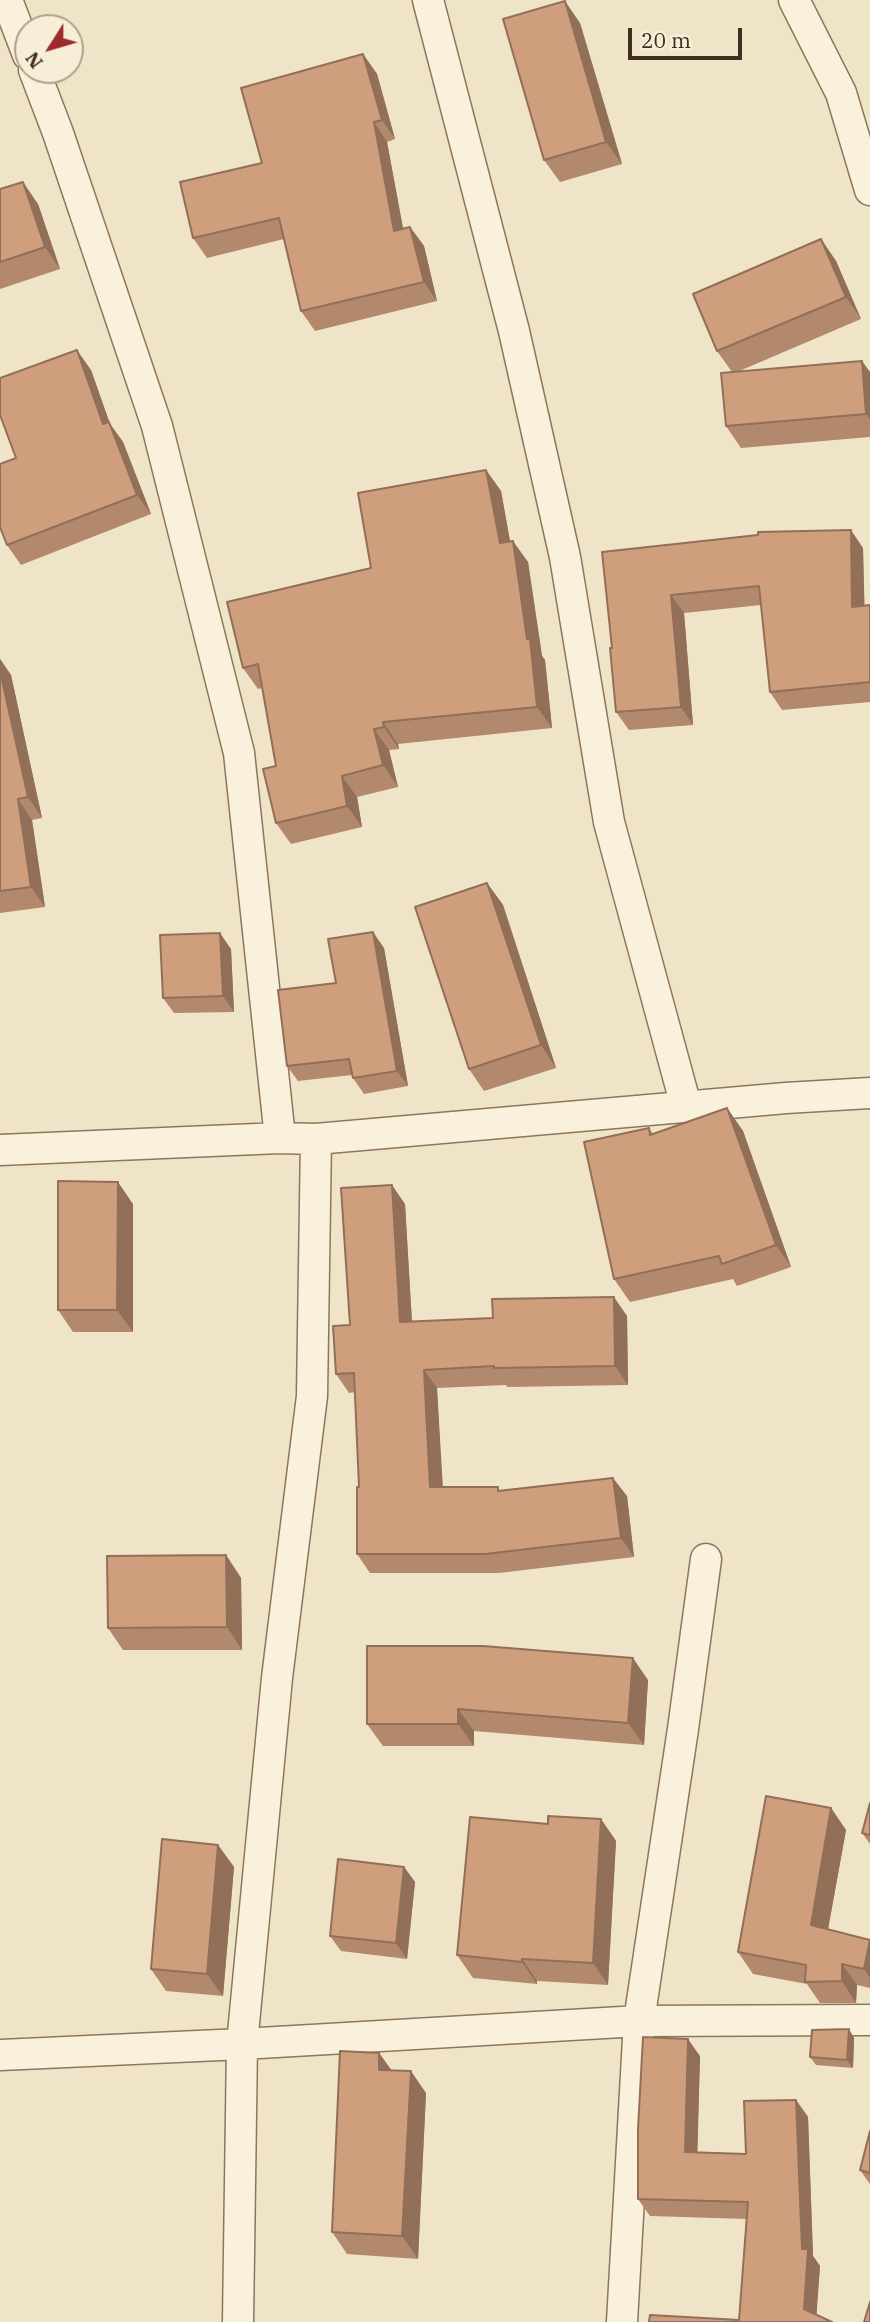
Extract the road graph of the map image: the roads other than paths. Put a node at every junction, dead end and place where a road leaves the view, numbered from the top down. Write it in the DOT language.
graph roads {
  1 [pos="7,0"];
  2 [pos="428,0"];
  3 [pos="794,0"];
  4 [pos="14,18"];
  5 [pos="39,84"];
  6 [pos="870,190"];
  7 [pos="870,1093"];
  8 [pos="686,1106"];
  9 [pos="280,1138"];
  10 [pos="316,1139"];
  11 [pos="0,1150"];
  12 [pos="706,1559"];
  13 [pos="870,2020"];
  14 [pos="639,2021"];
  15 [pos="242,2045"];
  16 [pos="0,2056"];
  17 [pos="238,2322"];
  18 [pos="622,2322"];
  1 -- 4 [label="street"];
  2 -- 8 [label="street"];
  3 -- 6 [label="street"];
  5 -- 9 [label="street"];
  7 -- 8 [label="street"];
  8 -- 10 [label="street"];
  9 -- 10 [label="street"];
  9 -- 11 [label="street"];
  10 -- 15 [label="street"];
  12 -- 14 [label="street"];
  13 -- 14 [label="street"];
  14 -- 15 [label="street"];
  14 -- 18 [label="street"];
  15 -- 16 [label="street"];
  15 -- 17 [label="street"];
}
